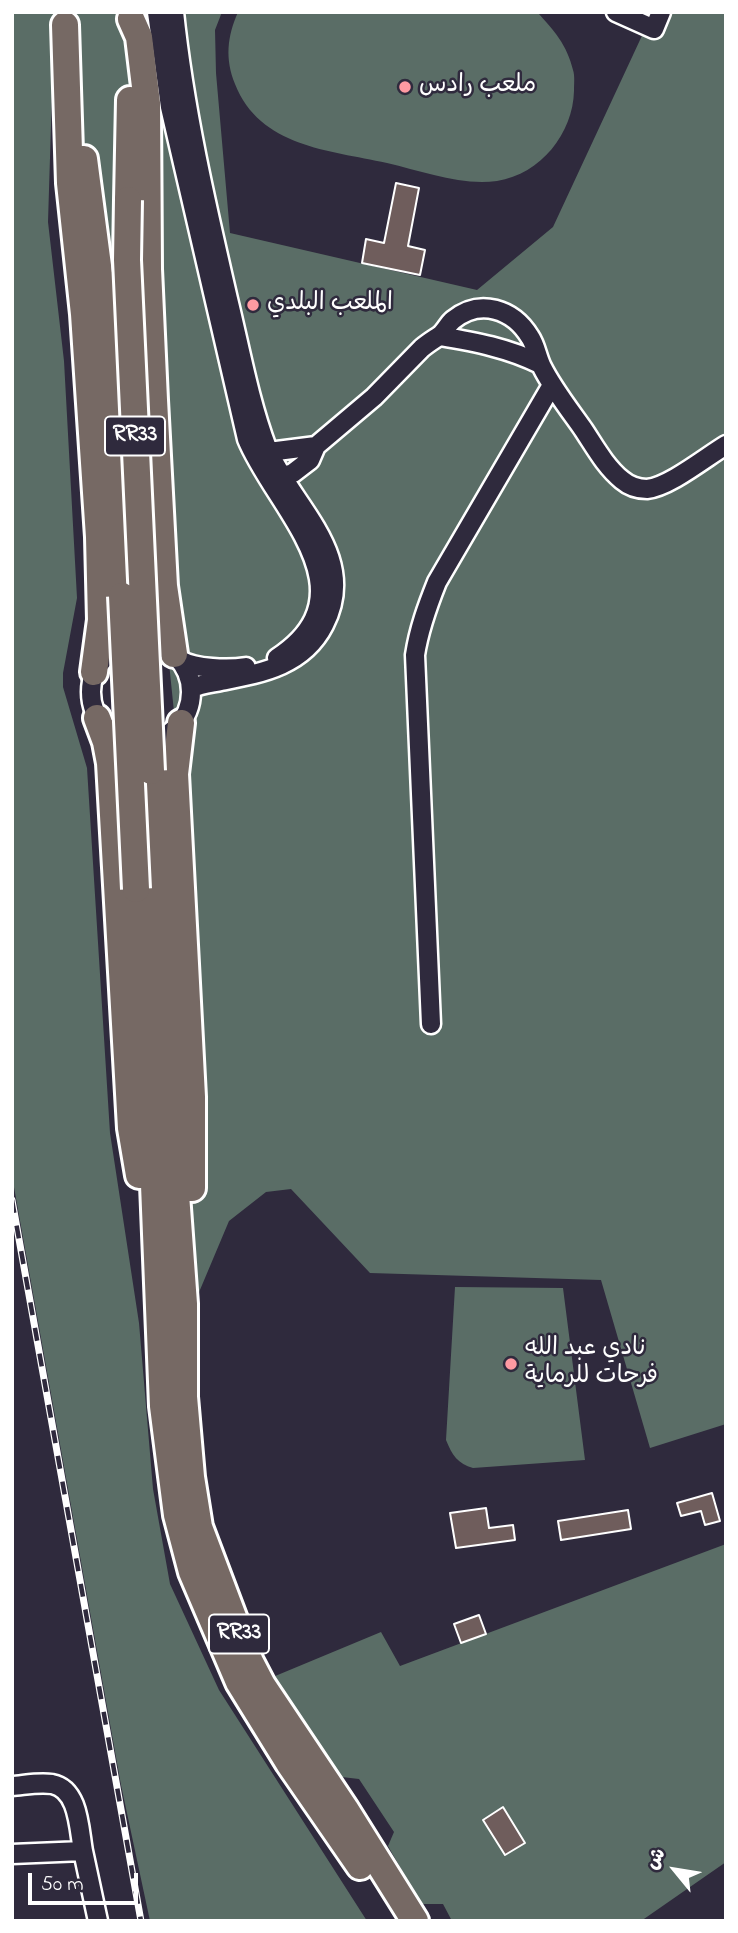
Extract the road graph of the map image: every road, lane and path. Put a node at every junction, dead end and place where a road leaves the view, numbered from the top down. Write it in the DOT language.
graph roads {
  1 [pos="157,12"];
  2 [pos="174,12"];
  3 [pos="616,12"];
  4 [pos="661,12"];
  5 [pos="131,16"];
  6 [pos="64,19"];
  7 [pos="440,336"];
  8 [pos="540,364"];
  9 [pos="552,385"];
  10 [pos="726,445"];
  11 [pos="316,446"];
  12 [pos="261,453"];
  13 [pos="276,479"];
  14 [pos="177,657"];
  15 [pos="94,673"];
  16 [pos="191,689"];
  17 [pos="97,718"];
  18 [pos="181,723"];
  19 [pos="431,1024"];
  20 [pos="159,1085"];
  21 [pos="158,1276"];
  22 [pos="184,1304"];
  23 [pos="12,1786"];
  24 [pos="83,1851"];
  25 [pos="12,1854"];
  26 [pos="97,1921"];
  27 [pos="393,1921"];
  28 [pos="415,1921"];
  1 -- 12 [label="street"];
  2 -- 12 [label="street"];
  3 -- 4 [label="street"];
  5 -- 14 [label="highway"];
  5 -- 20 [label="highway, RR33, bridge"];
  6 -- 15 [label="highway"];
  6 -- 20 [label="highway, RR33, bridge"];
  7 -- 8 [label="street"];
  7 -- 8 [label="street"];
  7 -- 11 [label="street"];
  8 -- 9 [label="street"];
  9 -- 10 [label="street"];
  9 -- 19 [label="street"];
  11 -- 12 [label="street"];
  11 -- 13 [label="street"];
  12 -- 13 [label="street"];
  13 -- 14 [label="street"];
  13 -- 16 [label="street"];
  14 -- 15 [label="street"];
  14 -- 16 [label="street"];
  15 -- 17 [label="street"];
  16 -- 18 [label="street"];
  17 -- 18 [label="street"];
  17 -- 21 [label="highway"];
  18 -- 22 [label="highway"];
  20 -- 21 [label="highway, RR33"];
  20 -- 22 [label="highway, RR33"];
  21 -- 27 [label="highway, RR33"];
  22 -- 28 [label="highway, RR33"];
  23 -- 24 [label="street"];
  24 -- 25 [label="street"];
  24 -- 26 [label="street"];
}
